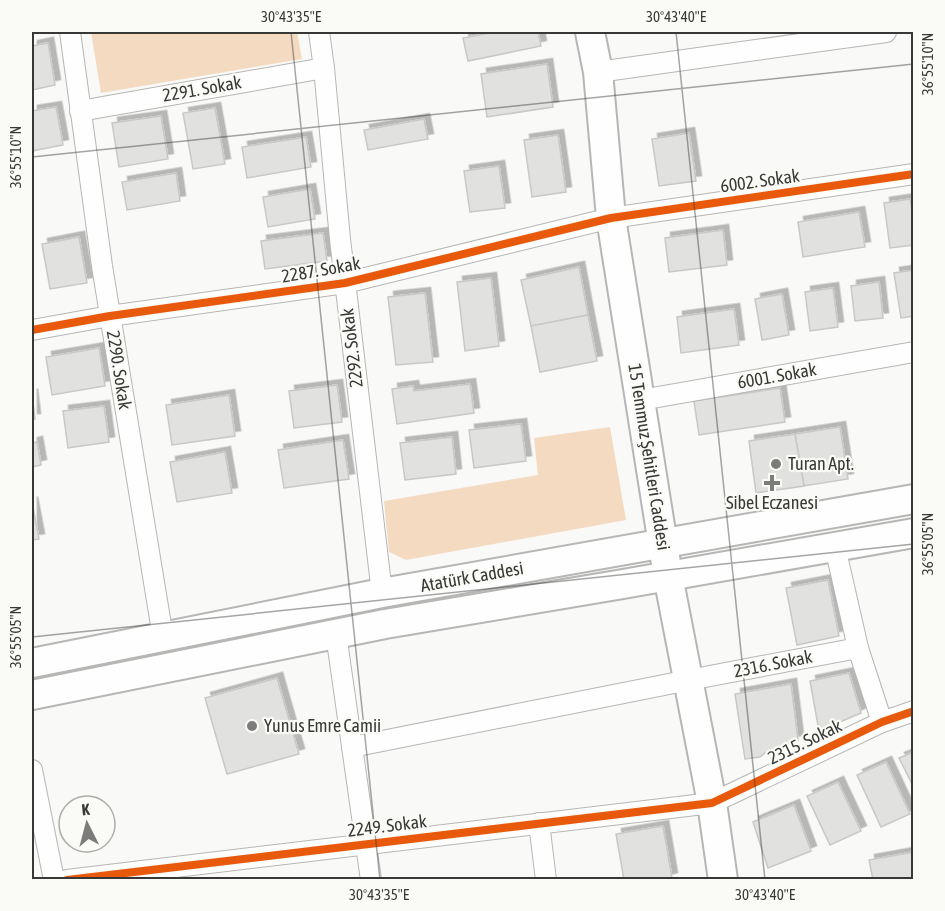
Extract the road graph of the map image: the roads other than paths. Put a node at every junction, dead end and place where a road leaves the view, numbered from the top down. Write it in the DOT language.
graph roads {
  1 [pos="70,32"];
  2 [pos="319,32"];
  3 [pos="590,32"];
  4 [pos="886,32"];
  5 [pos="324,68"];
  6 [pos="597,72"];
  7 [pos="81,111"];
  8 [pos="914,174"];
  9 [pos="611,218"];
  10 [pos="345,283"];
  11 [pos="110,316"];
  12 [pos="32,330"];
  13 [pos="914,352"];
  14 [pos="641,400"];
  15 [pos="914,499"];
  16 [pos="914,533"];
  17 [pos="663,544"];
  18 [pos="835,547"];
  19 [pos="668,576"];
  20 [pos="382,593"];
  21 [pos="336,634"];
  22 [pos="163,637"];
  23 [pos="858,648"];
  24 [pos="32,663"];
  25 [pos="689,680"];
  26 [pos="32,695"];
  27 [pos="914,711"];
  28 [pos="882,722"];
  29 [pos="352,747"];
  30 [pos="32,770"];
  31 [pos="712,803"];
  32 [pos="539,824"];
  33 [pos="365,844"];
  34 [pos="54,879"];
  35 [pos="67,879"];
  36 [pos="371,879"];
  37 [pos="546,879"];
  38 [pos="723,879"];
  1 -- 7 [label="street, 2290. Sokak"];
  2 -- 5 [label="street, 2292. Sokak"];
  3 -- 6 [label="main road, 15 Temmuz Şehitleri Caddesi"];
  4 -- 6 [label="street"];
  5 -- 7 [label="street, 2291. Sokak"];
  5 -- 10 [label="street, 2292. Sokak"];
  6 -- 9 [label="main road, 15 Temmuz Şehitleri Caddesi"];
  7 -- 11 [label="street, 2290. Sokak"];
  8 -- 9 [label="street, 6002. Sokak"];
  9 -- 10 [label="street, 2287. Sokak"];
  9 -- 14 [label="main road, 15 Temmuz Şehitleri Caddesi"];
  10 -- 11 [label="street, 2287. Sokak"];
  10 -- 20 [label="street, 2292. Sokak"];
  11 -- 12 [label="street, 2287. Sokak"];
  11 -- 22 [label="street, 2290. Sokak"];
  13 -- 14 [label="street, 6001. Sokak"];
  14 -- 17 [label="main road, 15 Temmuz Şehitleri Caddesi"];
  15 -- 17 [label="main road, Atatürk Caddesi"];
  16 -- 18 [label="main road, Atatürk Caddesi"];
  17 -- 19 [label="main road, 15 Temmuz Şehitleri Caddesi"];
  17 -- 20 [label="main road, Atatürk Caddesi"];
  18 -- 19 [label="main road, Atatürk Caddesi"];
  18 -- 23 [label="street"];
  19 -- 21 [label="main road, Atatürk Caddesi"];
  19 -- 25 [label="main road, 15 Temmuz Şehitleri Caddesi"];
  20 -- 22 [label="main road, Atatürk Caddesi"];
  21 -- 26 [label="main road, Atatürk Caddesi"];
  21 -- 29 [label="street"];
  22 -- 24 [label="main road, Atatürk Caddesi"];
  23 -- 25 [label="street, 2316. Sokak"];
  23 -- 28 [label="street"];
  25 -- 29 [label="street, 2316. Sokak"];
  25 -- 31 [label="main road, 15 Temmuz Şehitleri Caddesi"];
  27 -- 28 [label="street, 2315. Sokak"];
  28 -- 31 [label="street, 2315. Sokak"];
  29 -- 33 [label="street"];
  30 -- 34 [label="street"];
  31 -- 32 [label="street, 2249. Sokak"];
  31 -- 38 [label="main road, 15 Temmuz Şehitleri Caddesi"];
  32 -- 33 [label="street, 2249. Sokak"];
  32 -- 37 [label="street"];
  33 -- 35 [label="street, 2249. Sokak"];
  33 -- 36 [label="street"];
}
